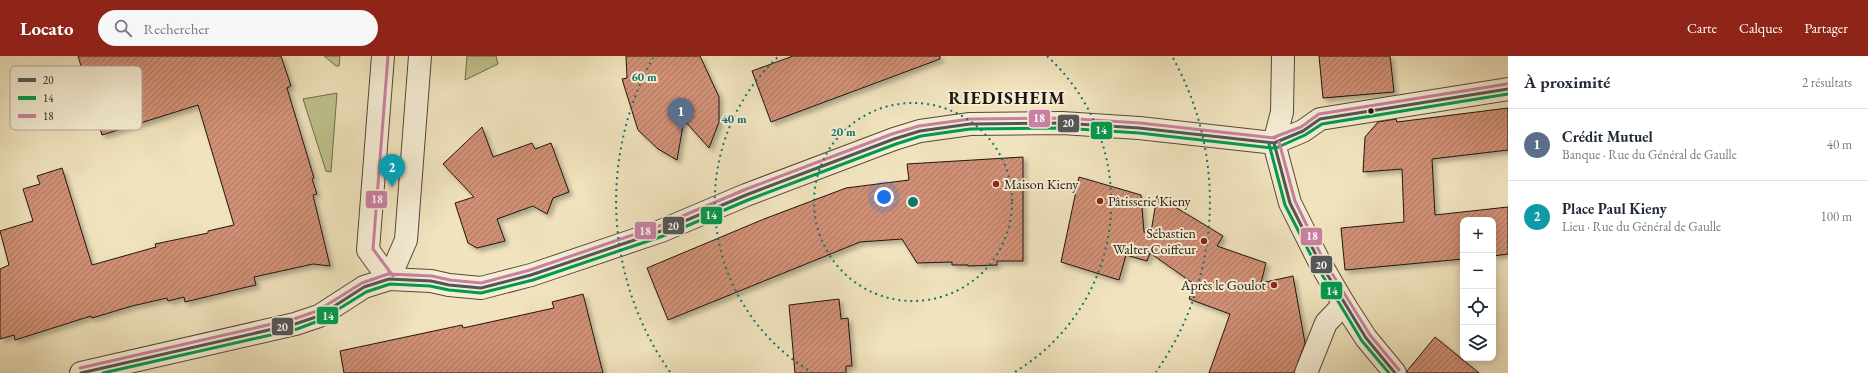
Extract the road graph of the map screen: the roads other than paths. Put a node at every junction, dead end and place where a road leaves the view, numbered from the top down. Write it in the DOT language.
graph roads {
  1 [pos="383,56"];
  2 [pos="420,56"];
  3 [pos="1283,56"];
  4 [pos="1508,89"];
  5 [pos="1274,143"];
  6 [pos="389,278"];
  7 [pos="1344,304"];
  8 [pos="80,373"];
  9 [pos="1306,373"];
  10 [pos="1394,373"];
  1 -- 6 [label="street"];
  2 -- 6 [label="street"];
  3 -- 5 [label="street"];
  4 -- 5 [label="street"];
  5 -- 6 [label="street"];
  5 -- 7 [label="street"];
  6 -- 8 [label="street"];
  7 -- 9 [label="street"];
  7 -- 10 [label="street"];
}
